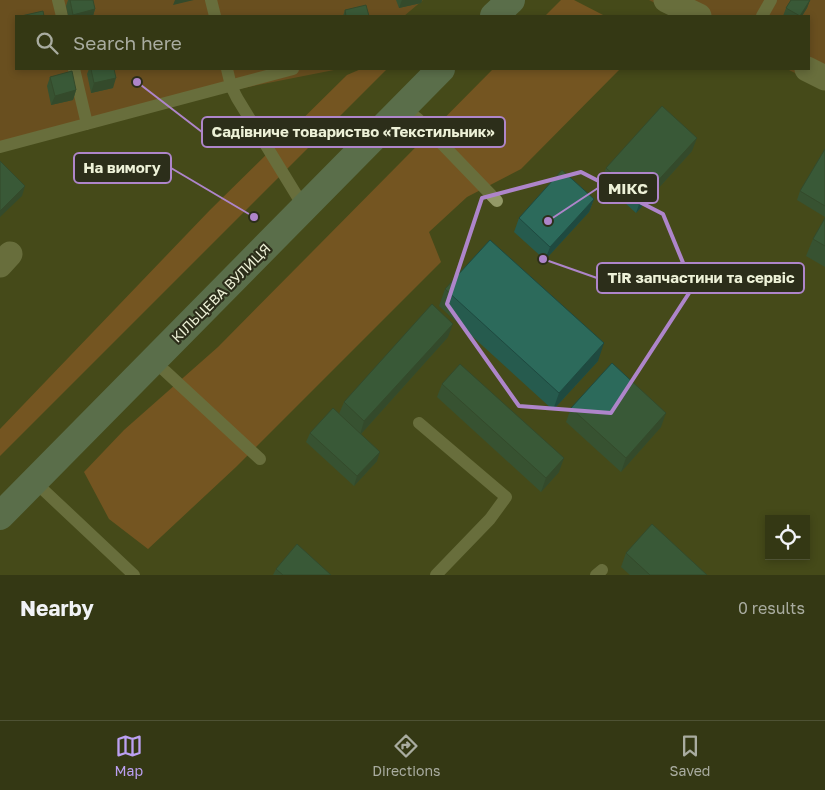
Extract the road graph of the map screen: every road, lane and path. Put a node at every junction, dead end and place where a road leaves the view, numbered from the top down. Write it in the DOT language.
graph roads {
  1 [pos="58,0"];
  2 [pos="211,0"];
  3 [pos="511,0"];
  4 [pos="666,0"];
  5 [pos="771,0"];
  6 [pos="62,15"];
  7 [pos="215,15"];
  8 [pos="495,15"];
  9 [pos="697,15"];
  10 [pos="763,15"];
  11 [pos="74,70"];
  12 [pos="227,70"];
  13 [pos="289,70"];
  14 [pos="441,70"];
  15 [pos="809,70"];
  16 [pos="825,78"];
  17 [pos="231,86"];
  18 [pos="403,107"];
  19 [pos="87,124"];
  20 [pos="0,147"];
  21 [pos="496,201"];
  22 [pos="305,209"];
  23 [pos="153,362"];
  24 [pos="419,423"];
  25 [pos="260,460"];
  26 [pos="35,482"];
  27 [pos="0,516"];
  28 [pos="134,575"];
  29 [pos="436,575"];
  1 -- 6 [label="lane"];
  2 -- 7 [label="lane"];
  3 -- 8 [label="main road"];
  4 -- 9 [label="street"];
  5 -- 10 [label="lane"];
  11 -- 19 [label="lane"];
  12 -- 17 [label="lane"];
  13 -- 17 [label="lane"];
  14 -- 18 [label="main road, КІЛЬЦЕВА ВУЛИЦЯ"];
  15 -- 16 [label="street"];
  17 -- 19 [label="lane"];
  17 -- 22 [label="lane"];
  18 -- 21 [label="lane"];
  18 -- 22 [label="main road, КІЛЬЦЕВА ВУЛИЦЯ"];
  19 -- 20 [label="lane"];
  22 -- 23 [label="main road, КІЛЬЦЕВА ВУЛИЦЯ"];
  23 -- 25 [label="lane"];
  23 -- 26 [label="main road, КІЛЬЦЕВА ВУЛИЦЯ"];
  24 -- 29 [label="lane"];
  26 -- 27 [label="main road, КІЛЬЦЕВА ВУЛИЦЯ"];
  26 -- 28 [label="lane"];
}
